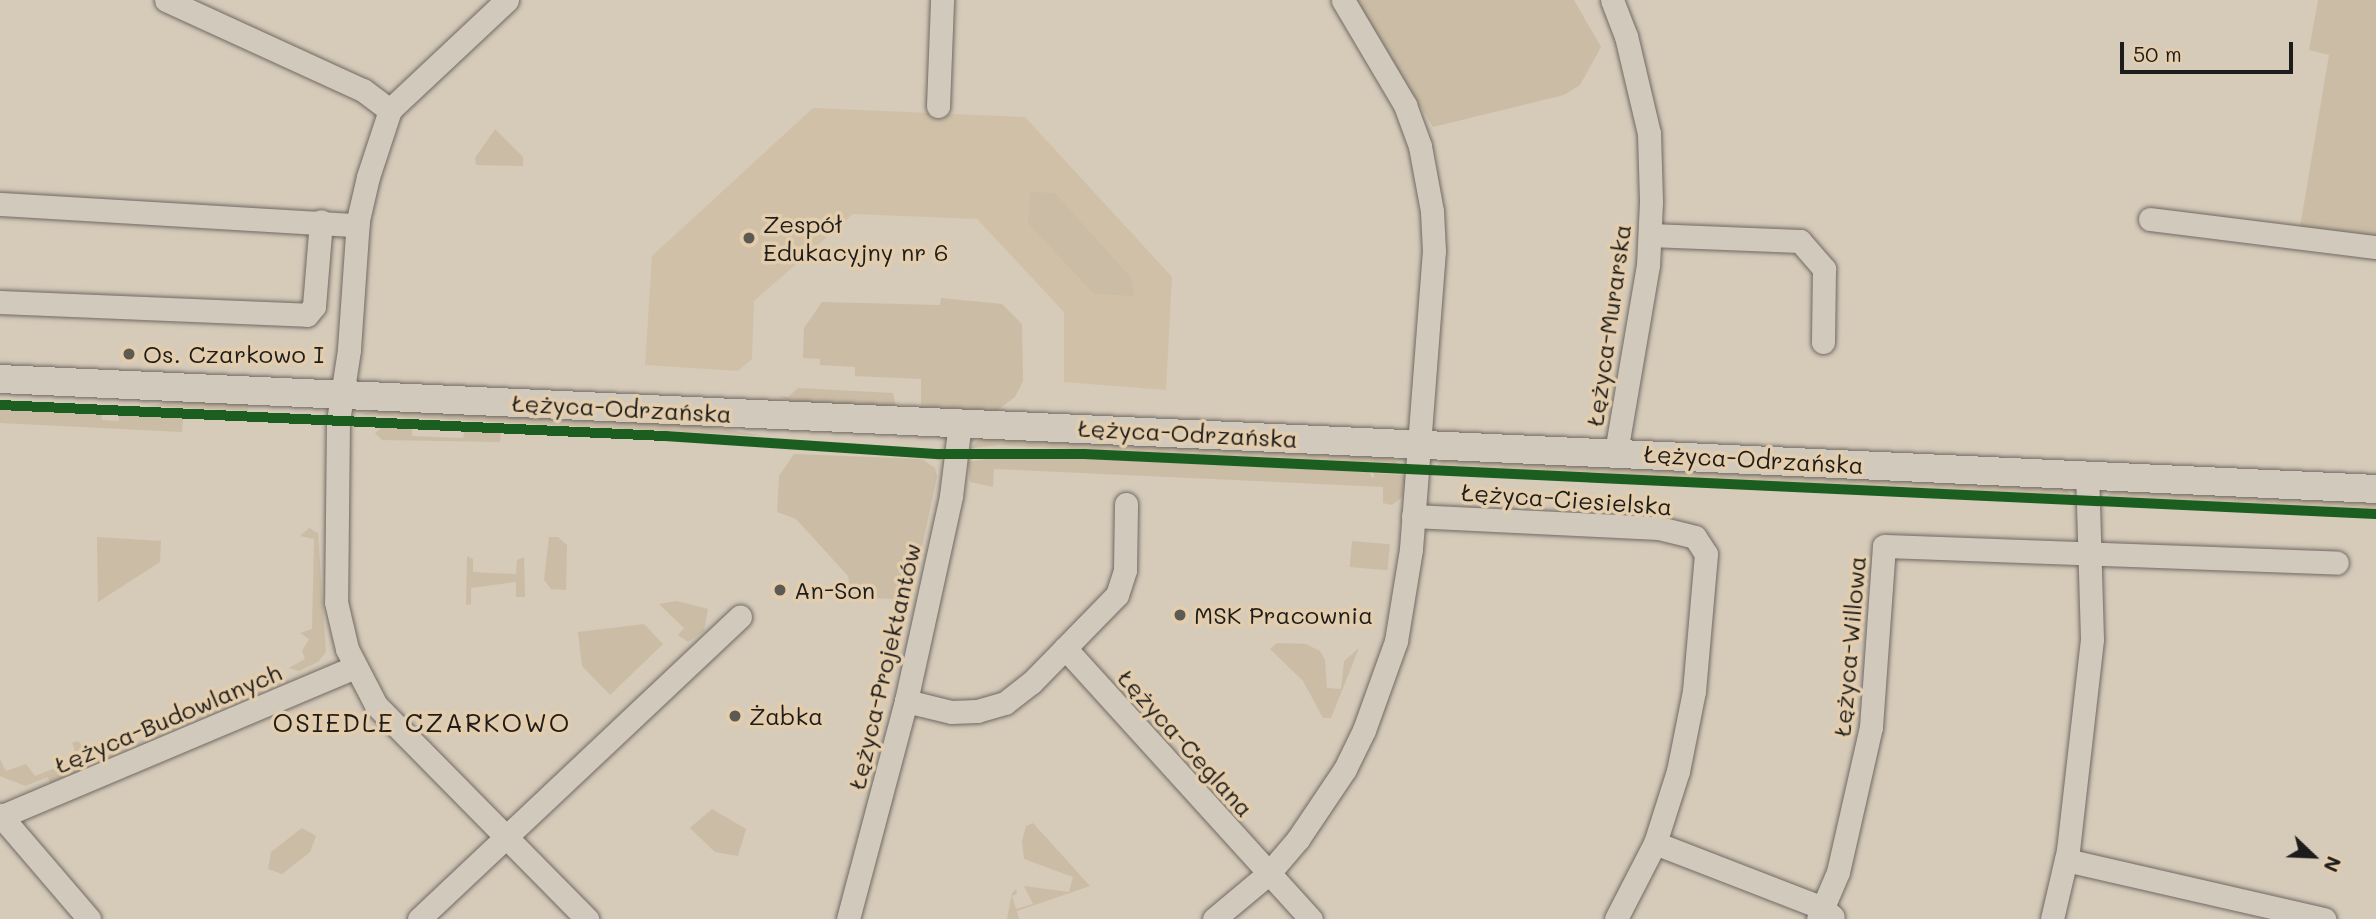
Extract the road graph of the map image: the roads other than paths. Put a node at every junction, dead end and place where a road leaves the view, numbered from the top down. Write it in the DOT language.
graph roads {
  1 [pos="166,0"];
  2 [pos="507,0"];
  3 [pos="942,0"];
  4 [pos="1343,0"];
  5 [pos="1612,0"];
  6 [pos="938,106"];
  7 [pos="390,110"];
  8 [pos="0,204"];
  9 [pos="2150,219"];
  10 [pos="320,221"];
  11 [pos="357,225"];
  12 [pos="1650,235"];
  13 [pos="2376,247"];
  14 [pos="0,302"];
  15 [pos="1823,342"];
  16 [pos="0,379"];
  17 [pos="343,395"];
  18 [pos="960,423"];
  19 [pos="1420,444"];
  20 [pos="1616,453"];
  21 [pos="2087,475"];
  22 [pos="2376,489"];
  23 [pos="1126,504"];
  24 [pos="1413,516"];
  25 [pos="2089,555"];
  26 [pos="2337,563"];
  27 [pos="740,617"];
  28 [pos="1065,648"];
  29 [pos="355,667"];
  30 [pos="906,701"];
  31 [pos="0,816"];
  32 [pos="506,840"];
  33 [pos="1656,843"];
  34 [pos="2066,860"];
  35 [pos="1269,873"];
  36 [pos="1825,915"];
  37 [pos="89,919"];
  38 [pos="419,919"];
  39 [pos="587,919"];
  40 [pos="849,919"];
  41 [pos="1214,919"];
  42 [pos="1311,919"];
  43 [pos="1616,919"];
  44 [pos="2052,919"];
  45 [pos="2324,919"];
  1 -- 7 [label="street"];
  2 -- 7 [label="street"];
  3 -- 6 [label="street"];
  4 -- 19 [label="street"];
  5 -- 12 [label="street, Łężyca-Murarska"];
  7 -- 11 [label="street"];
  8 -- 10 [label="street"];
  9 -- 13 [label="street"];
  10 -- 11 [label="street"];
  10 -- 14 [label="street"];
  11 -- 17 [label="street"];
  12 -- 15 [label="street"];
  12 -- 20 [label="street, Łężyca-Murarska"];
  16 -- 17 [label="main road, Łężyca-Odrzańska"];
  17 -- 18 [label="main road, Łężyca-Odrzańska"];
  17 -- 29 [label="street"];
  18 -- 19 [label="main road, Łężyca-Odrzańska"];
  18 -- 30 [label="street, Łężyca-Projektantów"];
  19 -- 20 [label="main road, Łężyca-Odrzańska"];
  19 -- 24 [label="street"];
  20 -- 21 [label="main road, Łężyca-Odrzańska"];
  21 -- 22 [label="main road, Łężyca-Odrzańska"];
  21 -- 25 [label="street"];
  23 -- 28 [label="street"];
  24 -- 33 [label="street, Łężyca-Ciesielska"];
  24 -- 35 [label="street"];
  25 -- 26 [label="street, Łężyca-Willowa"];
  25 -- 34 [label="street"];
  25 -- 36 [label="street, Łężyca-Willowa"];
  27 -- 32 [label="street"];
  28 -- 30 [label="street"];
  28 -- 35 [label="street, Łężyca-Ceglana"];
  29 -- 31 [label="street, Łężyca-Budowlanych"];
  29 -- 32 [label="street"];
  30 -- 40 [label="street, Łężyca-Projektantów"];
  31 -- 37 [label="street"];
  32 -- 38 [label="street"];
  32 -- 39 [label="street"];
  33 -- 36 [label="street, Łężyca-Willowa"];
  33 -- 43 [label="street, Łężyca-Ciesielska"];
  34 -- 44 [label="street"];
  34 -- 45 [label="street"];
  35 -- 41 [label="street"];
  35 -- 42 [label="street"];
}
